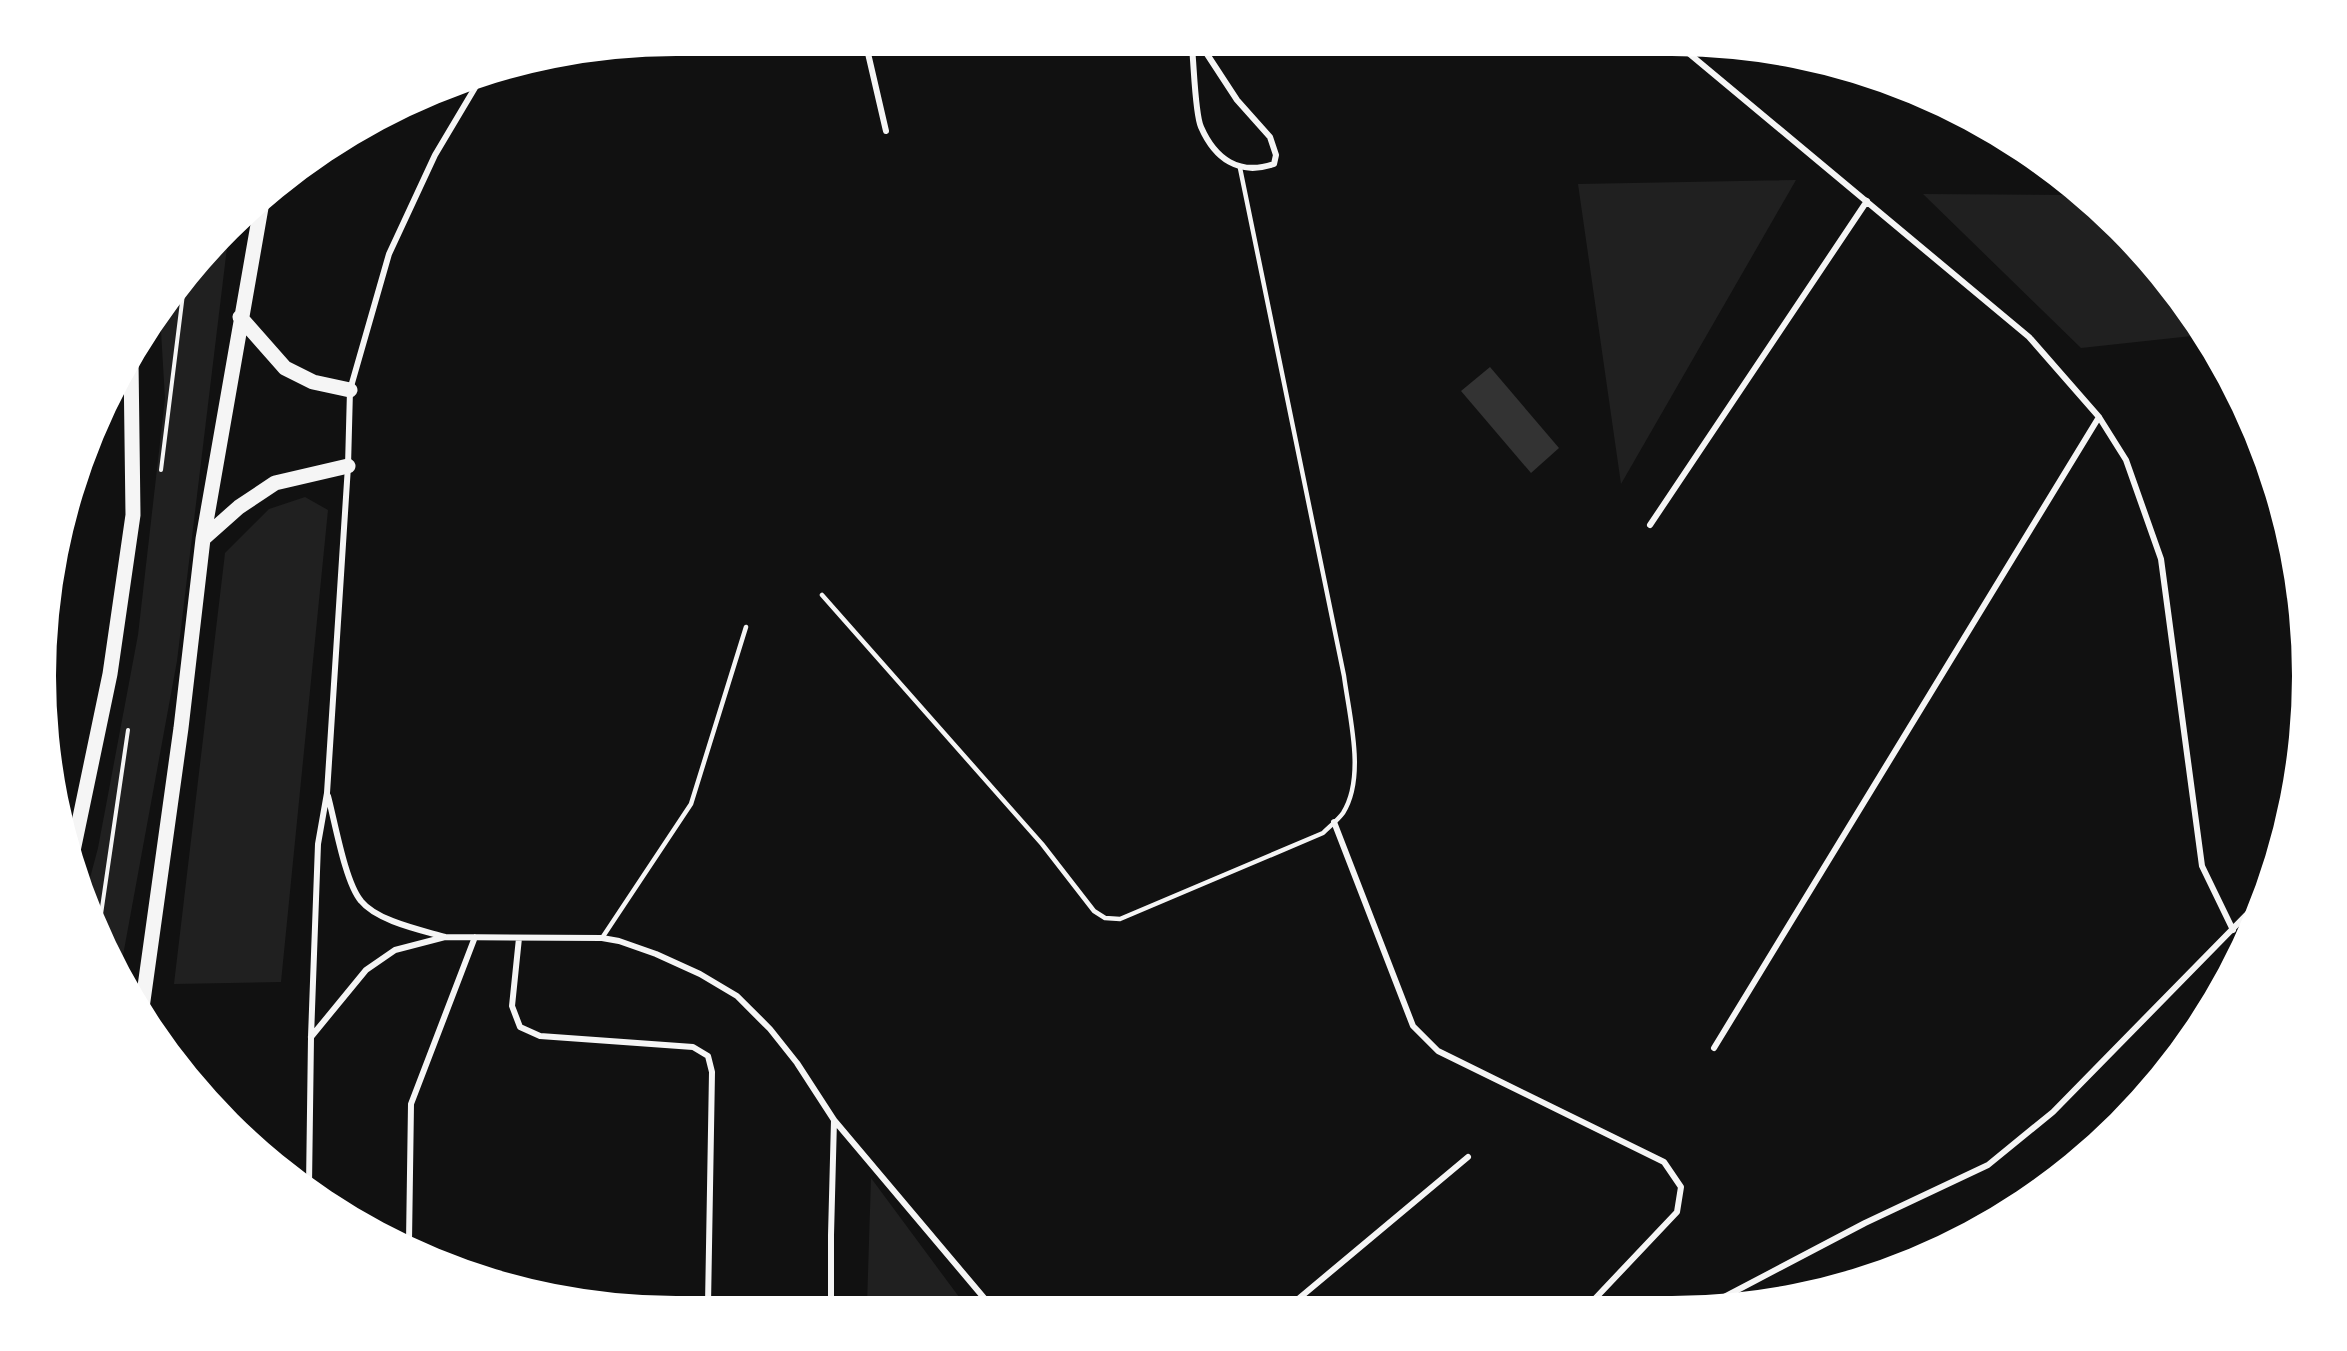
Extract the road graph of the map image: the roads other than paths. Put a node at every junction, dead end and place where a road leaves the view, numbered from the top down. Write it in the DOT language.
graph roads {
  1 [pos="868,56"];
  2 [pos="1193,56"];
  3 [pos="1208,56"];
  4 [pos="1693,57"];
  5 [pos="475,89"];
  6 [pos="886,132"];
  7 [pos="1240,168"];
  8 [pos="1867,201"];
  9 [pos="259,216"];
  10 [pos="240,317"];
  11 [pos="130,381"];
  12 [pos="350,390"];
  13 [pos="2099,417"];
  14 [pos="348,466"];
  15 [pos="1650,525"];
  16 [pos="203,539"];
  17 [pos="822,595"];
  18 [pos="746,627"];
  19 [pos="327,793"];
  20 [pos="1334,822"];
  21 [pos="77,834"];
  22 [pos="2240,923"];
  23 [pos="2233,930"];
  24 [pos="445,937"];
  25 [pos="475,937"];
  26 [pos="519,938"];
  27 [pos="602,938"];
  28 [pos="144,994"];
  29 [pos="311,1037"];
  30 [pos="1714,1048"];
  31 [pos="834,1120"];
  32 [pos="1468,1157"];
  33 [pos="309,1175"];
  34 [pos="409,1235"];
  35 [pos="1734,1292"];
  36 [pos="708,1296"];
  37 [pos="831,1296"];
  38 [pos="982,1296"];
  39 [pos="1302,1296"];
  40 [pos="1598,1296"];
  1 -- 6 [label="street"];
  2 -- 7 [label="street"];
  3 -- 7 [label="street"];
  4 -- 8 [label="street"];
  5 -- 12 [label="street"];
  7 -- 20 [label="lane"];
  8 -- 13 [label="street"];
  8 -- 15 [label="street"];
  9 -- 10 [label="main road"];
  10 -- 12 [label="main road"];
  10 -- 16 [label="main road"];
  11 -- 21 [label="main road"];
  12 -- 14 [label="street"];
  13 -- 23 [label="street"];
  13 -- 30 [label="street"];
  14 -- 16 [label="main road"];
  14 -- 19 [label="street"];
  16 -- 28 [label="main road"];
  17 -- 20 [label="lane"];
  18 -- 27 [label="lane"];
  19 -- 24 [label="street"];
  19 -- 29 [label="street"];
  20 -- 40 [label="street"];
  22 -- 23 [label="street"];
  23 -- 35 [label="street"];
  24 -- 25 [label="street"];
  24 -- 29 [label="street"];
  25 -- 26 [label="street"];
  25 -- 34 [label="street"];
  26 -- 27 [label="street"];
  26 -- 36 [label="street"];
  27 -- 31 [label="street"];
  29 -- 33 [label="street"];
  31 -- 37 [label="street"];
  31 -- 38 [label="street"];
  32 -- 39 [label="street"];
}
